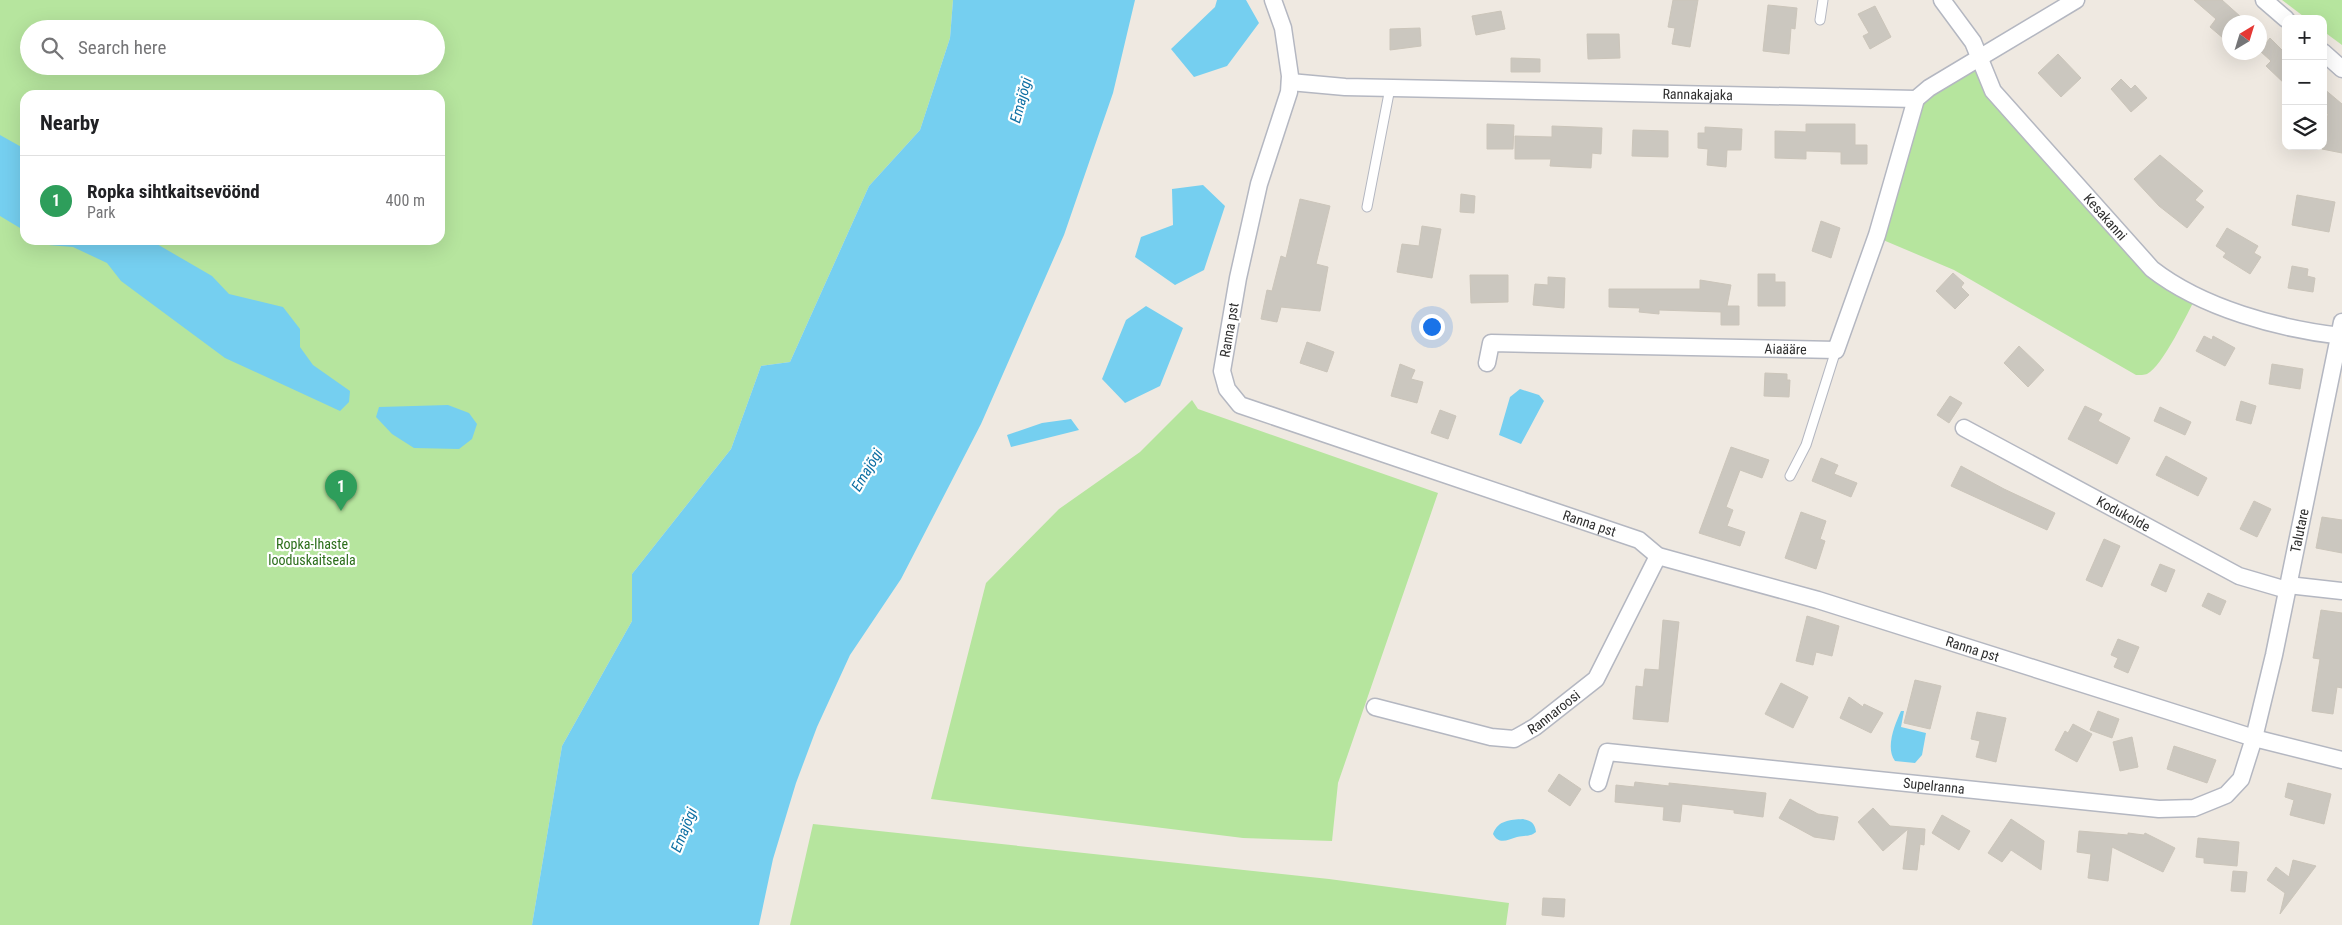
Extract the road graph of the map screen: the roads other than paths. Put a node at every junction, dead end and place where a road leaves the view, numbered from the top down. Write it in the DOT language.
graph roads {
  1 [pos="1273,0"];
  2 [pos="1823,0"];
  3 [pos="1942,0"];
  4 [pos="2076,0"];
  5 [pos="2264,0"];
  6 [pos="2282,16"];
  7 [pos="1820,20"];
  8 [pos="2327,56"];
  9 [pos="1979,58"];
  10 [pos="2342,69"];
  11 [pos="1290,82"];
  12 [pos="1390,88"];
  13 [pos="1916,99"];
  14 [pos="1368,207"];
  15 [pos="2341,331"];
  16 [pos="1836,350"];
  17 [pos="1487,363"];
  18 [pos="1964,428"];
  19 [pos="1790,476"];
  20 [pos="1658,556"];
  21 [pos="2288,587"];
  22 [pos="2342,591"];
  23 [pos="1375,707"];
  24 [pos="2254,738"];
  25 [pos="2342,760"];
  26 [pos="1598,783"];
  1 -- 11 [label="street, Ranna pst"];
  2 -- 7 [label="lane"];
  3 -- 9 [label="street, Kesakanni"];
  4 -- 9 [label="street"];
  5 -- 6 [label="street"];
  8 -- 10 [label="street"];
  9 -- 13 [label="street"];
  9 -- 15 [label="street, Kesakanni"];
  11 -- 12 [label="street, Rannakajaka"];
  11 -- 20 [label="street, Ranna pst"];
  12 -- 13 [label="street, Rannakajaka"];
  12 -- 14 [label="lane"];
  13 -- 16 [label="street"];
  15 -- 21 [label="street, Talutare"];
  16 -- 17 [label="street, Aiaääre"];
  16 -- 19 [label="lane"];
  18 -- 21 [label="street, Kodukolde"];
  20 -- 23 [label="street, Rannaroosi"];
  20 -- 24 [label="street, Ranna pst"];
  21 -- 22 [label="street, Kodukolde"];
  21 -- 24 [label="street, Talutare"];
  24 -- 25 [label="street, Ranna pst"];
  24 -- 26 [label="street, Supelranna"];
}
